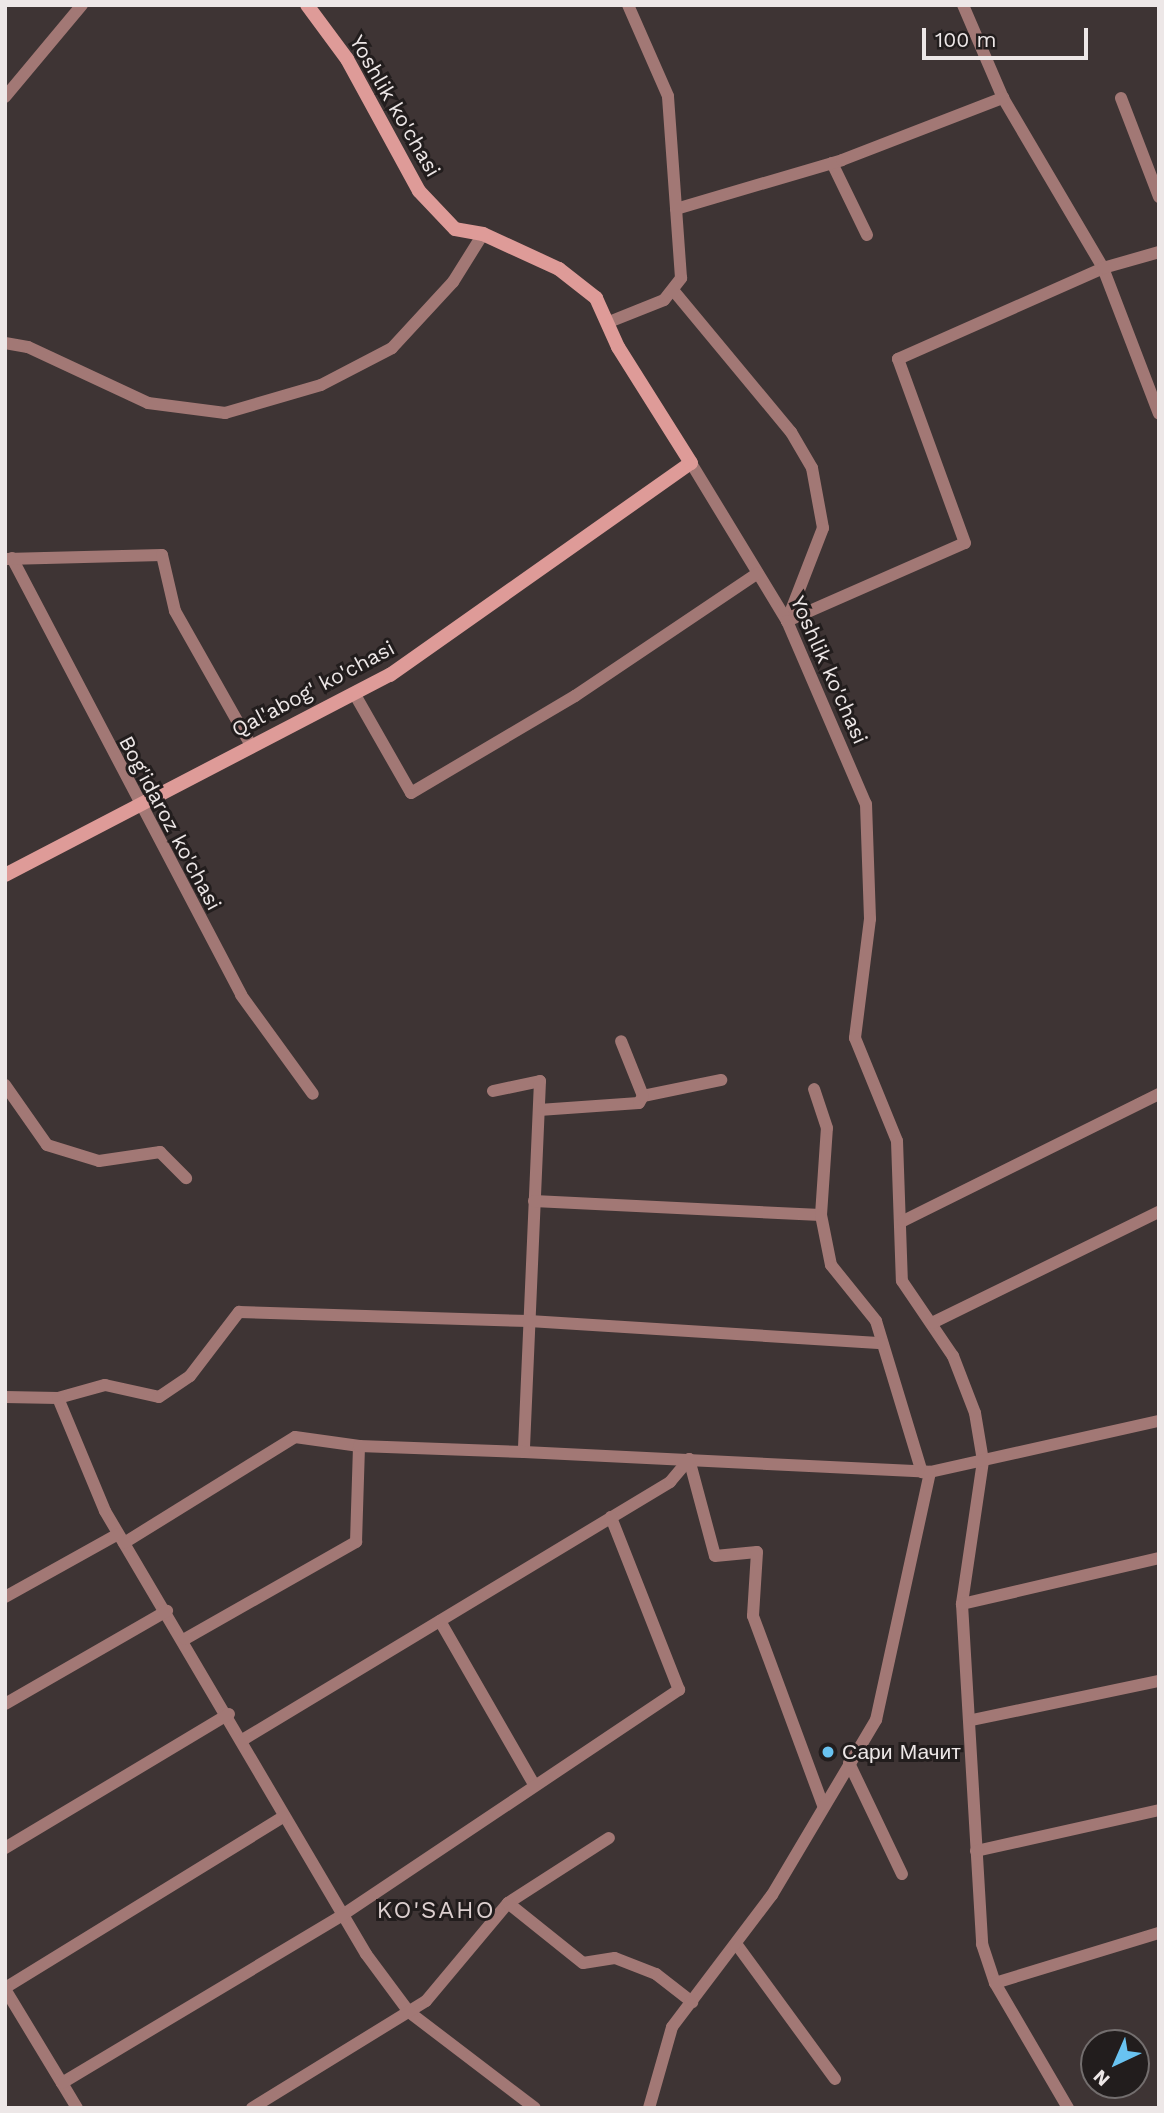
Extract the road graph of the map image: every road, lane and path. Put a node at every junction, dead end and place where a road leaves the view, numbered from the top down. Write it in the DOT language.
graph roads {
  1 [pos="82,5"];
  2 [pos="307,5"];
  3 [pos="628,5"];
  4 [pos="963,5"];
  5 [pos="5,97"];
  6 [pos="1003,98"];
  7 [pos="1121,98"];
  8 [pos="832,163"];
  9 [pos="1159,197"];
  10 [pos="676,209"];
  11 [pos="483,234"];
  12 [pos="867,235"];
  13 [pos="1159,252"];
  14 [pos="1103,268"];
  15 [pos="673,290"];
  16 [pos="609,322"];
  17 [pos="5,343"];
  18 [pos="1159,414"];
  19 [pos="691,463"];
  20 [pos="8,559"];
  21 [pos="758,573"];
  22 [pos="787,621"];
  23 [pos="354,693"];
  24 [pos="252,747"];
  25 [pos="137,803"];
  26 [pos="5,875"];
  27 [pos="621,1041"];
  28 [pos="721,1080"];
  29 [pos="5,1085"];
  30 [pos="814,1088"];
  31 [pos="493,1091"];
  32 [pos="313,1094"];
  33 [pos="1159,1094"];
  34 [pos="643,1096"];
  35 [pos="539,1110"];
  36 [pos="186,1178"];
  37 [pos="534,1201"];
  38 [pos="1159,1212"];
  39 [pos="821,1215"];
  40 [pos="903,1221"];
  41 [pos="529,1321"];
  42 [pos="932,1323"];
  43 [pos="883,1343"];
  44 [pos="5,1397"];
  45 [pos="58,1398"];
  46 [pos="1159,1421"];
  47 [pos="359,1446"];
  48 [pos="524,1452"];
  49 [pos="689,1459"];
  50 [pos="983,1461"];
  51 [pos="926,1472"];
  52 [pos="611,1517"];
  53 [pos="121,1538"];
  54 [pos="1159,1558"];
  55 [pos="5,1597"];
  56 [pos="962,1604"];
  57 [pos="167,1611"];
  58 [pos="440,1621"];
  59 [pos="185,1639"];
  60 [pos="1159,1681"];
  61 [pos="5,1704"];
  62 [pos="229,1714"];
  63 [pos="972,1720"];
  64 [pos="244,1739"];
  65 [pos="849,1763"];
  66 [pos="533,1783"];
  67 [pos="823,1805"];
  68 [pos="1159,1810"];
  69 [pos="283,1817"];
  70 [pos="609,1838"];
  71 [pos="5,1848"];
  72 [pos="976,1851"];
  73 [pos="902,1874"];
  74 [pos="508,1903"];
  75 [pos="341,1916"];
  76 [pos="1159,1933"];
  77 [pos="737,1945"];
  78 [pos="995,1983"];
  79 [pos="5,1989"];
  80 [pos="692,2002"];
  81 [pos="409,2012"];
  82 [pos="835,2079"];
  83 [pos="62,2082"];
  84 [pos="77,2108"];
  85 [pos="252,2108"];
  86 [pos="536,2108"];
  87 [pos="649,2108"];
  88 [pos="1068,2108"];
  1 -- 5 [label="street"];
  2 -- 11 [label="street, Yoshlik ko'chasi"];
  3 -- 10 [label="street"];
  4 -- 6 [label="street"];
  6 -- 8 [label="street"];
  6 -- 14 [label="street"];
  7 -- 9 [label="street"];
  8 -- 10 [label="street"];
  8 -- 12 [label="street"];
  10 -- 15 [label="street"];
  11 -- 16 [label="street, Yoshlik ko'chasi"];
  11 -- 17 [label="street"];
  13 -- 14 [label="street"];
  14 -- 18 [label="street"];
  14 -- 22 [label="street"];
  15 -- 16 [label="street"];
  15 -- 22 [label="street"];
  16 -- 19 [label="street, Yoshlik ko'chasi"];
  19 -- 21 [label="street, Yoshlik ko'chasi"];
  19 -- 23 [label="street, Qal'abog' ko'chasi"];
  20 -- 24 [label="street"];
  20 -- 25 [label="street, Bog'idaroz ko'chasi"];
  21 -- 22 [label="street, Yoshlik ko'chasi"];
  21 -- 23 [label="street"];
  22 -- 40 [label="street, Yoshlik ko'chasi"];
  23 -- 24 [label="street, Qal'abog' ko'chasi"];
  24 -- 25 [label="street, Qal'abog' ko'chasi"];
  25 -- 26 [label="street, Qal'abog' ko'chasi"];
  25 -- 32 [label="street, Bog'idaroz ko'chasi"];
  27 -- 34 [label="street"];
  28 -- 34 [label="street"];
  29 -- 36 [label="street"];
  30 -- 39 [label="street"];
  31 -- 35 [label="street"];
  33 -- 40 [label="street"];
  34 -- 35 [label="street"];
  35 -- 37 [label="street"];
  37 -- 39 [label="street"];
  37 -- 41 [label="street"];
  38 -- 42 [label="street"];
  39 -- 43 [label="street"];
  40 -- 42 [label="street, Yoshlik ko'chasi"];
  41 -- 43 [label="street"];
  41 -- 45 [label="street"];
  41 -- 48 [label="street"];
  42 -- 50 [label="street, Yoshlik ko'chasi"];
  43 -- 51 [label="street"];
  44 -- 45 [label="street"];
  45 -- 53 [label="street"];
  46 -- 50 [label="street"];
  47 -- 48 [label="street"];
  47 -- 53 [label="street"];
  47 -- 59 [label="street"];
  48 -- 49 [label="street"];
  49 -- 51 [label="street"];
  49 -- 52 [label="street"];
  49 -- 67 [label="street"];
  50 -- 51 [label="street"];
  50 -- 56 [label="street, Yoshlik ko'chasi"];
  51 -- 65 [label="street"];
  52 -- 58 [label="street"];
  52 -- 66 [label="street"];
  53 -- 55 [label="street"];
  53 -- 57 [label="street"];
  54 -- 56 [label="street"];
  56 -- 63 [label="street, Yoshlik ko'chasi"];
  57 -- 59 [label="street"];
  57 -- 61 [label="street"];
  58 -- 64 [label="street"];
  58 -- 66 [label="street"];
  59 -- 62 [label="street"];
  60 -- 63 [label="street"];
  62 -- 64 [label="street"];
  62 -- 71 [label="street"];
  63 -- 72 [label="street, Yoshlik ko'chasi"];
  64 -- 69 [label="street"];
  65 -- 67 [label="street"];
  65 -- 73 [label="street"];
  66 -- 75 [label="street"];
  67 -- 77 [label="street"];
  68 -- 72 [label="street"];
  69 -- 75 [label="street"];
  69 -- 79 [label="street"];
  70 -- 74 [label="street"];
  72 -- 78 [label="street, Yoshlik ko'chasi"];
  74 -- 80 [label="street"];
  74 -- 81 [label="street"];
  75 -- 81 [label="street"];
  75 -- 83 [label="street"];
  76 -- 78 [label="street"];
  77 -- 80 [label="street"];
  77 -- 82 [label="street"];
  78 -- 88 [label="street, Yoshlik ko'chasi"];
  79 -- 83 [label="street"];
  80 -- 87 [label="street"];
  81 -- 85 [label="street"];
  81 -- 86 [label="street"];
  83 -- 84 [label="street"];
}
